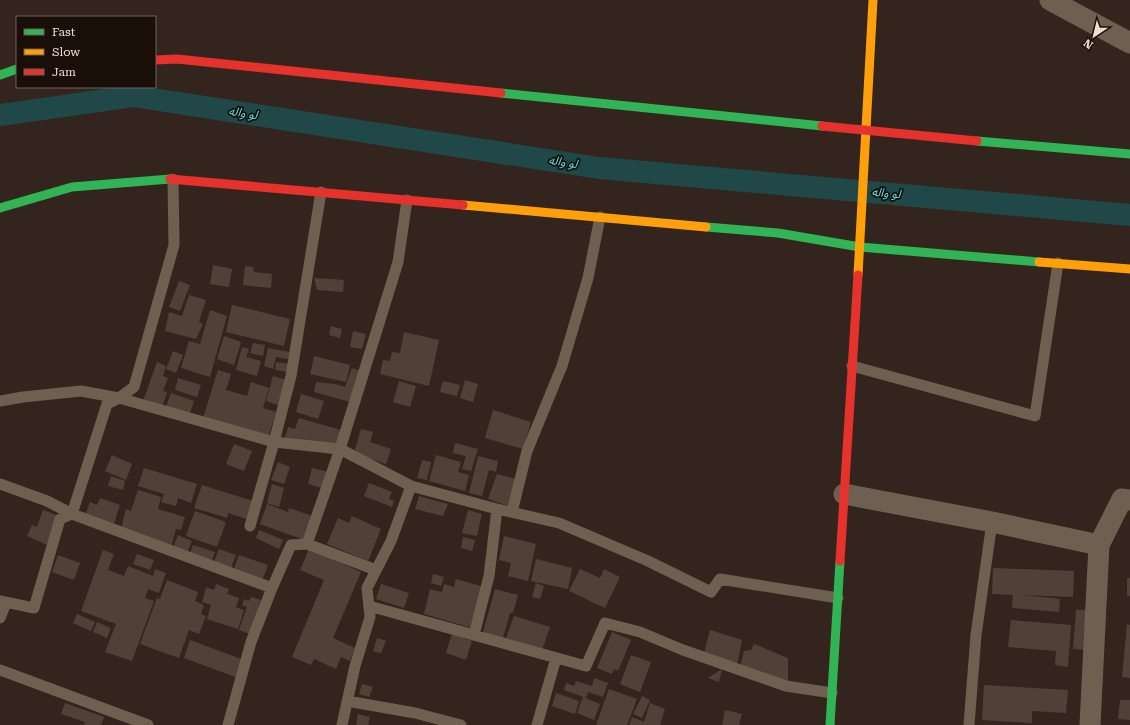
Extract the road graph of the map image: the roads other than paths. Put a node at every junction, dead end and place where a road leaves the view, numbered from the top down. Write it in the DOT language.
graph roads {
  1 [pos="873,0"];
  2 [pos="1050,0"];
  3 [pos="1130,43"];
  4 [pos="156,60"];
  5 [pos="16,69"];
  6 [pos="0,75"];
  7 [pos="865,131"];
  8 [pos="1130,154"];
  9 [pos="173,179"];
  10 [pos="321,192"];
  11 [pos="407,200"];
  12 [pos="0,208"];
  13 [pos="600,217"];
  14 [pos="860,247"];
  15 [pos="1058,263"];
  16 [pos="1130,269"];
  17 [pos="852,366"];
  18 [pos="119,398"];
  19 [pos="0,401"];
  20 [pos="274,442"];
  21 [pos="340,449"];
  22 [pos="0,484"];
  23 [pos="411,486"];
  24 [pos="844,494"];
  25 [pos="1130,500"];
  26 [pos="497,509"];
  27 [pos="512,512"];
  28 [pos="72,514"];
  29 [pos="992,522"];
  30 [pos="250,526"];
  31 [pos="307,544"];
  32 [pos="1099,545"];
  33 [pos="376,570"];
  34 [pos="272,588"];
  35 [pos="838,598"];
  36 [pos="3,602"];
  37 [pos="369,606"];
  38 [pos="0,618"];
  39 [pos="474,635"];
  40 [pos="556,658"];
  41 [pos="0,670"];
  42 [pos="832,693"];
  43 [pos="347,701"];
  44 [pos="148,725"];
  45 [pos="228,725"];
  46 [pos="342,725"];
  47 [pos="461,725"];
  48 [pos="537,725"];
  49 [pos="830,725"];
  50 [pos="969,725"];
  51 [pos="1090,725"];
  1 -- 7 [label="street"];
  2 -- 3 [label="street"];
  4 -- 7 [label="street"];
  5 -- 6 [label="street"];
  7 -- 8 [label="street"];
  7 -- 14 [label="street"];
  9 -- 10 [label="street"];
  9 -- 12 [label="street"];
  9 -- 18 [label="lane"];
  10 -- 11 [label="street"];
  10 -- 20 [label="lane"];
  11 -- 13 [label="street"];
  11 -- 21 [label="lane"];
  13 -- 14 [label="street"];
  13 -- 27 [label="lane"];
  14 -- 15 [label="street"];
  14 -- 17 [label="street"];
  15 -- 16 [label="street"];
  15 -- 17 [label="lane"];
  17 -- 24 [label="street"];
  18 -- 19 [label="lane"];
  18 -- 20 [label="lane"];
  18 -- 28 [label="lane"];
  20 -- 21 [label="lane"];
  20 -- 30 [label="lane"];
  21 -- 23 [label="lane"];
  21 -- 31 [label="lane"];
  22 -- 28 [label="lane"];
  23 -- 26 [label="lane"];
  23 -- 33 [label="lane"];
  24 -- 29 [label="street"];
  24 -- 35 [label="street"];
  25 -- 32 [label="street"];
  26 -- 27 [label="lane"];
  26 -- 39 [label="lane"];
  27 -- 35 [label="lane"];
  28 -- 34 [label="lane"];
  28 -- 36 [label="lane"];
  29 -- 32 [label="street"];
  29 -- 50 [label="lane"];
  31 -- 33 [label="lane"];
  31 -- 34 [label="lane"];
  32 -- 51 [label="street"];
  33 -- 37 [label="lane"];
  34 -- 45 [label="lane"];
  35 -- 42 [label="street"];
  36 -- 38 [label="lane"];
  37 -- 39 [label="lane"];
  37 -- 43 [label="lane"];
  39 -- 40 [label="lane"];
  40 -- 42 [label="lane"];
  40 -- 48 [label="lane"];
  41 -- 44 [label="lane"];
  42 -- 49 [label="street"];
  43 -- 46 [label="lane"];
  43 -- 47 [label="lane"];
}
